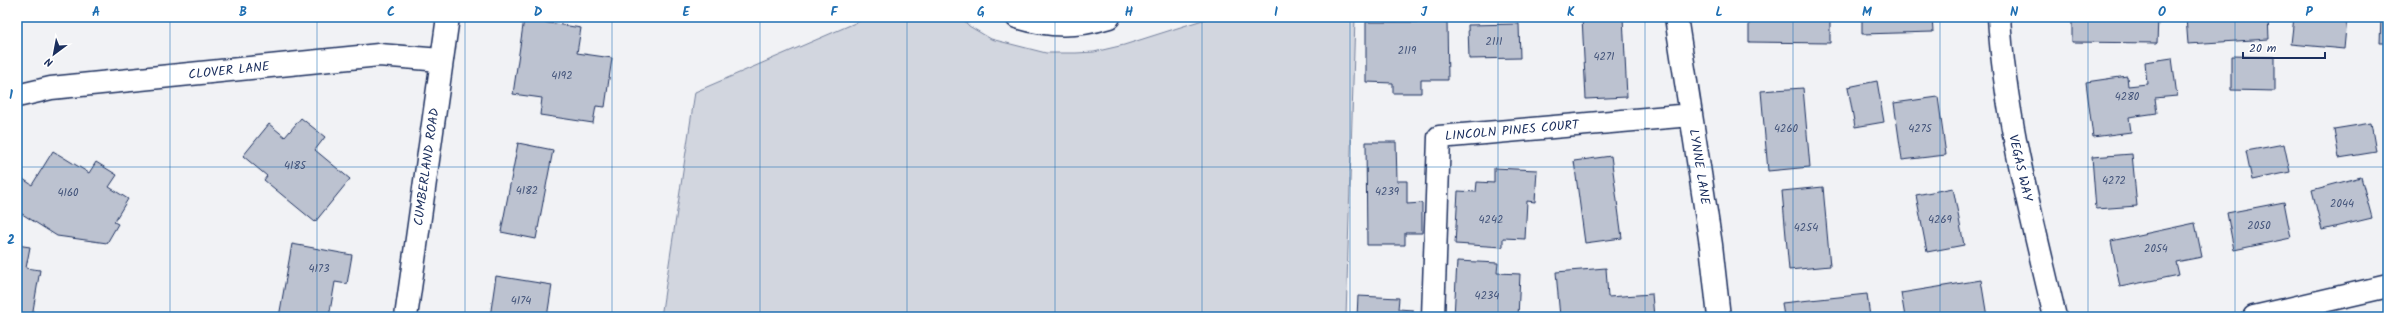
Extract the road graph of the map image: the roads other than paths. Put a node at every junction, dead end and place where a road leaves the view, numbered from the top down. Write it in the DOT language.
graph roads {
  1 [pos="448,17"];
  2 [pos="1017,17"];
  3 [pos="1109,17"];
  4 [pos="1676,17"];
  5 [pos="1999,17"];
  6 [pos="441,60"];
  7 [pos="17,96"];
  8 [pos="1691,116"];
  9 [pos="2388,286"];
  10 [pos="406,317"];
  11 [pos="1432,317"];
  12 [pos="1719,317"];
  13 [pos="2055,317"];
  14 [pos="2254,317"];
  1 -- 6 [label="street, CUMBERLAND ROAD"];
  2 -- 3 [label="street"];
  4 -- 8 [label="street, LYNNE LANE"];
  5 -- 13 [label="street, VEGAS WAY"];
  6 -- 7 [label="street, CLOVER LANE"];
  6 -- 10 [label="street, CUMBERLAND ROAD"];
  8 -- 11 [label="street, LINCOLN PINES COURT"];
  8 -- 12 [label="street, LYNNE LANE"];
  9 -- 14 [label="street"];
}
